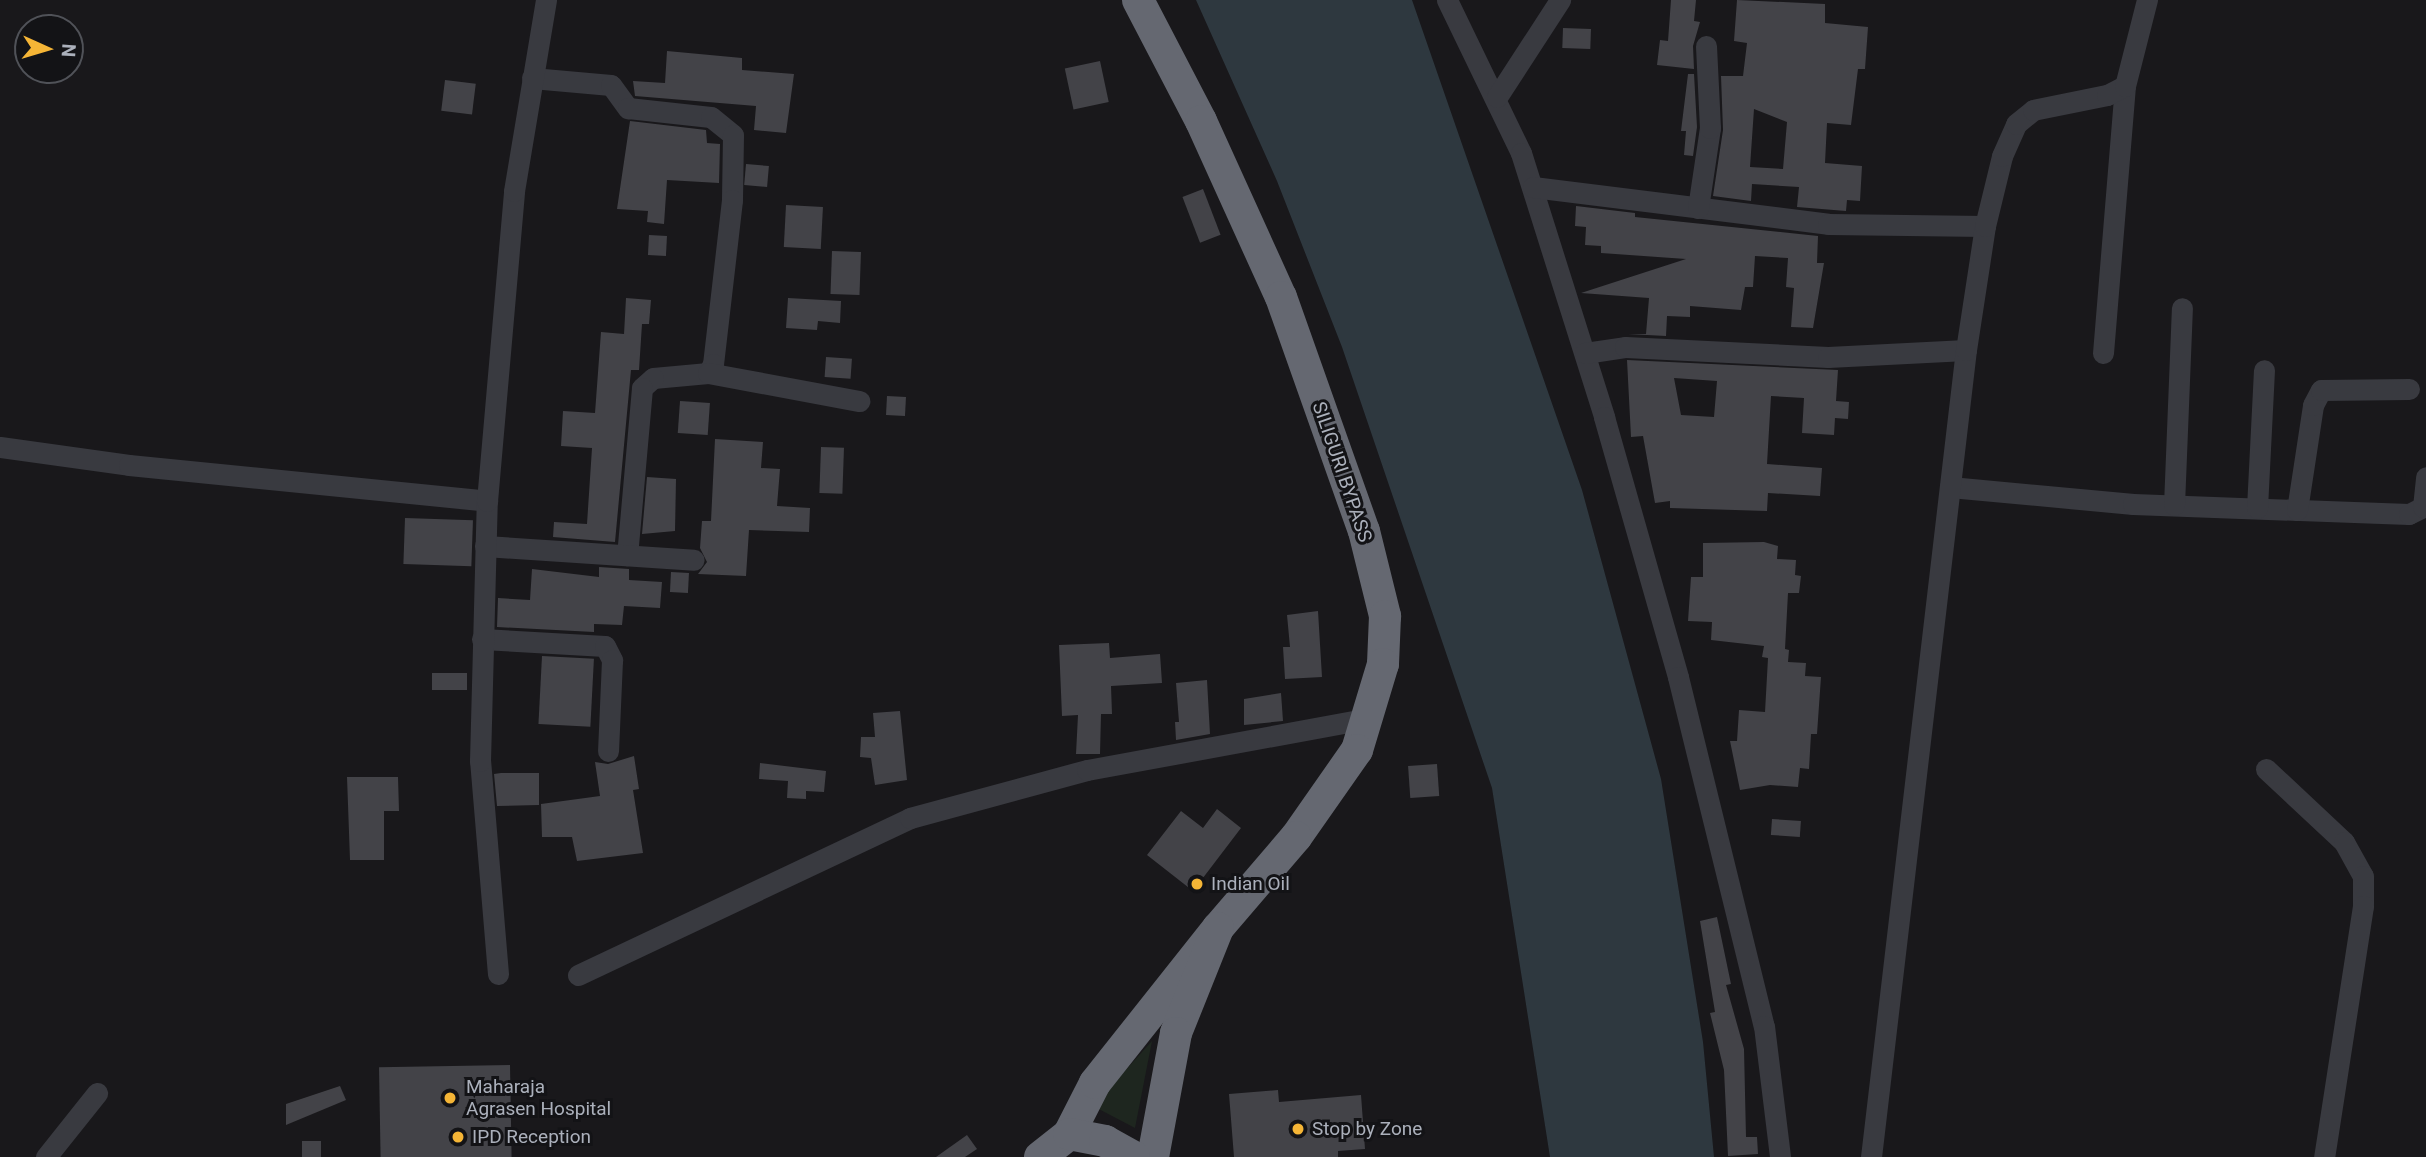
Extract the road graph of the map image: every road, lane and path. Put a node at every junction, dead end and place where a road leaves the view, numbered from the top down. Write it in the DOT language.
graph roads {
  1 [pos="546,0"];
  2 [pos="1138,0"];
  3 [pos="1447,0"];
  4 [pos="1560,0"];
  5 [pos="2147,0"];
  6 [pos="1706,46"];
  7 [pos="532,78"];
  8 [pos="2125,86"];
  9 [pos="1497,97"];
  10 [pos="1533,187"];
  11 [pos="1698,208"];
  12 [pos="1985,226"];
  13 [pos="2182,308"];
  14 [pos="1966,349"];
  15 [pos="1585,353"];
  16 [pos="2103,353"];
  17 [pos="2264,370"];
  18 [pos="708,373"];
  19 [pos="2409,388"];
  20 [pos="859,401"];
  21 [pos="0,447"];
  22 [pos="2426,477"];
  23 [pos="1950,487"];
  24 [pos="487,501"];
  25 [pos="2174,505"];
  26 [pos="2257,508"];
  27 [pos="2297,510"];
  28 [pos="485,546"];
  29 [pos="627,555"];
  30 [pos="694,560"];
  31 [pos="482,639"];
  32 [pos="1369,718"];
  33 [pos="608,751"];
  34 [pos="2266,769"];
  35 [pos="1218,928"];
  36 [pos="498,974"];
  37 [pos="578,975"];
  38 [pos="97,1093"];
  39 [pos="1069,1134"];
  40 [pos="46,1157"];
  41 [pos="1040,1157"];
  42 [pos="1135,1157"];
  43 [pos="1153,1157"];
  44 [pos="1780,1157"];
  45 [pos="1871,1157"];
  46 [pos="2324,1157"];
  1 -- 7 [label="street"];
  2 -- 32 [label="highway, SILIGURI BYPASS"];
  3 -- 9 [label="street"];
  4 -- 9 [label="street"];
  5 -- 8 [label="street"];
  6 -- 11 [label="street"];
  7 -- 18 [label="street"];
  7 -- 24 [label="street"];
  8 -- 12 [label="street"];
  8 -- 16 [label="street"];
  9 -- 10 [label="street"];
  10 -- 11 [label="street"];
  10 -- 15 [label="street"];
  11 -- 12 [label="street"];
  12 -- 14 [label="street"];
  13 -- 25 [label="street"];
  14 -- 15 [label="street"];
  14 -- 23 [label="street"];
  15 -- 44 [label="street"];
  17 -- 26 [label="street"];
  18 -- 20 [label="street"];
  18 -- 29 [label="street"];
  19 -- 27 [label="street"];
  21 -- 24 [label="street"];
  22 -- 27 [label="street"];
  23 -- 25 [label="street"];
  23 -- 45 [label="street"];
  24 -- 28 [label="street"];
  25 -- 26 [label="street"];
  26 -- 27 [label="street"];
  28 -- 29 [label="street"];
  28 -- 31 [label="street"];
  29 -- 30 [label="street"];
  31 -- 33 [label="street"];
  31 -- 36 [label="street"];
  32 -- 35 [label="highway, SILIGURI BYPASS"];
  32 -- 37 [label="street"];
  34 -- 46 [label="street"];
  35 -- 39 [label="highway, SILIGURI BYPASS"];
  35 -- 43 [label="highway"];
  38 -- 40 [label="street"];
  39 -- 41 [label="highway"];
  39 -- 42 [label="highway"];
}
